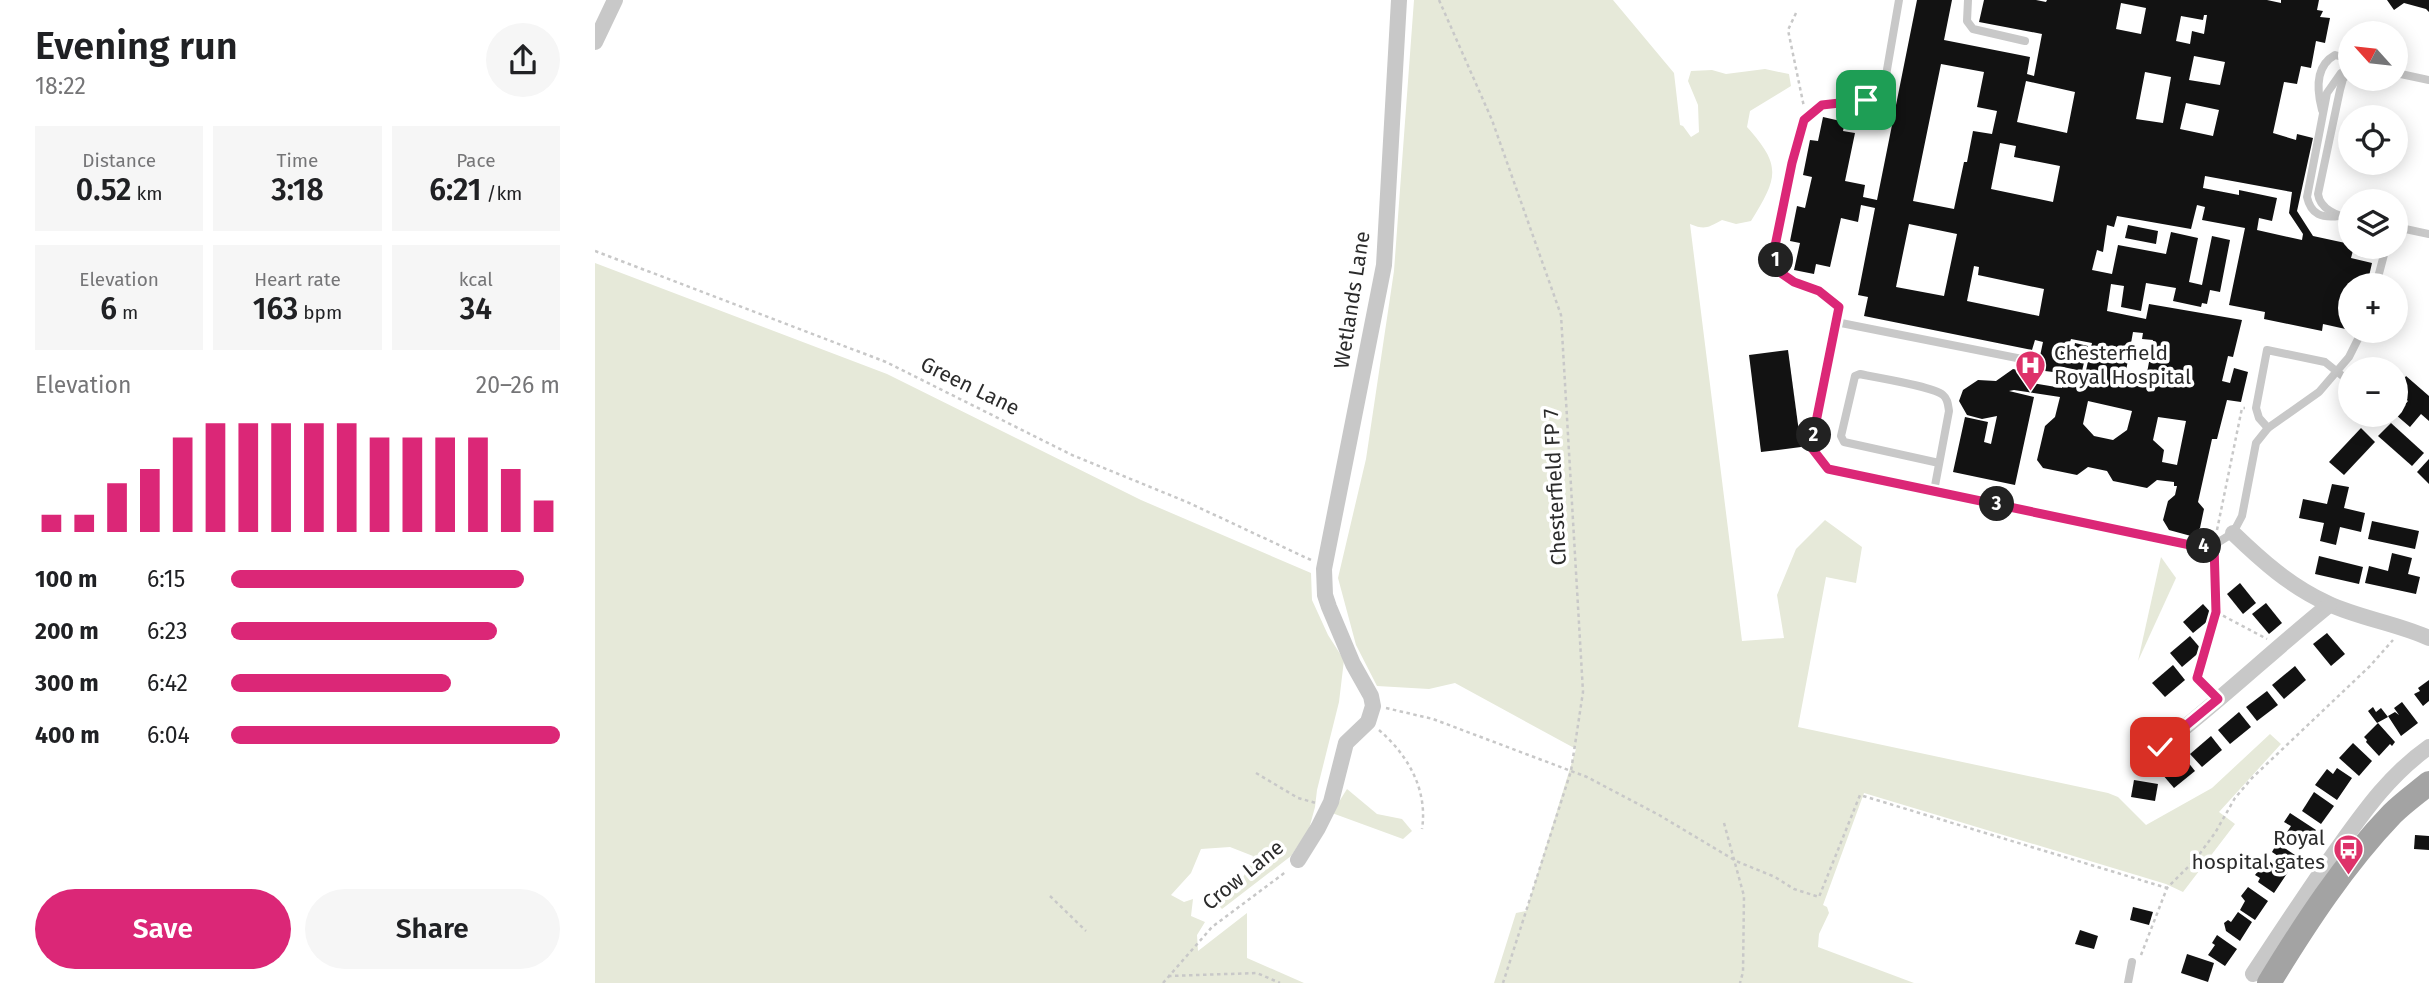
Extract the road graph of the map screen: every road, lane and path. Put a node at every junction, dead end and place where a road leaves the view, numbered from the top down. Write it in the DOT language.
graph roads {
  1 [pos="615,0"];
  2 [pos="1399,0"];
  3 [pos="1439,0"];
  4 [pos="1899,0"];
  5 [pos="1968,0"];
  6 [pos="1796,13"];
  7 [pos="2025,41"];
  8 [pos="595,42"];
  9 [pos="2338,56"];
  10 [pos="2408,76"];
  11 [pos="2338,77"];
  12 [pos="2429,80"];
  13 [pos="2340,91"];
  14 [pos="2323,113"];
  15 [pos="1807,117"];
  16 [pos="2338,216"];
  17 [pos="2338,216"];
  18 [pos="2408,230"];
  19 [pos="2429,234"];
  20 [pos="595,251"];
  21 [pos="1836,322"];
  22 [pos="2022,359"];
  23 [pos="2338,371"];
  24 [pos="2256,408"];
  25 [pos="2268,428"];
  26 [pos="1939,463"];
  27 [pos="1934,491"];
  28 [pos="2233,533"];
  29 [pos="2214,545"];
  30 [pos="1325,561"];
  31 [pos="2329,605"];
  32 [pos="2216,612"];
  33 [pos="2406,628"];
  34 [pos="2429,638"];
  35 [pos="2280,645"];
  36 [pos="2218,699"];
  37 [pos="1392,709"];
  38 [pos="1368,722"];
  39 [pos="2160,747"];
  40 [pos="2429,747"];
  41 [pos="1571,771"];
  42 [pos="1256,773"];
  43 [pos="2429,783"];
  44 [pos="1329,806"];
  45 [pos="1724,823"];
  46 [pos="1422,829"];
  47 [pos="1298,860"];
  48 [pos="1736,861"];
  49 [pos="2167,888"];
  50 [pos="1050,896"];
  51 [pos="1086,931"];
  52 [pos="2136,961"];
  53 [pos="1168,976"];
  54 [pos="2261,979"];
  55 [pos="1163,983"];
  56 [pos="1280,983"];
  57 [pos="1503,983"];
  58 [pos="1740,983"];
  59 [pos="2128,983"];
  1 -- 8 [label="street"];
  2 -- 30 [label="street, Wetlands Lane"];
  3 -- 41 [label="path, Chesterfield FP 7"];
  4 -- 15 [label="lane"];
  5 -- 7 [label="lane"];
  6 -- 15 [label="path"];
  9 -- 14 [label="lane"];
  10 -- 12 [label="lane"];
  11 -- 14 [label="lane"];
  13 -- 17 [label="lane"];
  14 -- 16 [label="lane"];
  15 -- 21 [label="lane"];
  18 -- 19 [label="lane"];
  20 -- 30 [label="path, Green Lane"];
  21 -- 22 [label="lane"];
  21 -- 27 [label="lane"];
  23 -- 24 [label="lane"];
  23 -- 25 [label="lane"];
  24 -- 25 [label="lane"];
  24 -- 29 [label="path"];
  25 -- 28 [label="lane"];
  26 -- 26 [label="lane"];
  26 -- 27 [label="lane"];
  27 -- 29 [label="lane"];
  28 -- 29 [label="lane"];
  28 -- 31 [label="street"];
  29 -- 32 [label="path"];
  30 -- 38 [label="street"];
  31 -- 33 [label="street"];
  31 -- 35 [label="street"];
  32 -- 35 [label="path"];
  32 -- 36 [label="path"];
  33 -- 34 [label="street"];
  33 -- 49 [label="path"];
  35 -- 36 [label="street"];
  36 -- 39 [label="street"];
  37 -- 41 [label="path"];
  38 -- 44 [label="street, Crow Lane"];
  38 -- 46 [label="path"];
  40 -- 54 [label="street"];
  41 -- 48 [label="path"];
  41 -- 57 [label="path, Chesterfield FP 7"];
  42 -- 44 [label="path"];
  43 -- 54 [label="main road"];
  44 -- 47 [label="street, Crow Lane"];
  45 -- 48 [label="path"];
  47 -- 53 [label="path, Crow Lane"];
  48 -- 49 [label="path"];
  48 -- 58 [label="path"];
  49 -- 52 [label="path"];
  50 -- 51 [label="path"];
  52 -- 59 [label="lane"];
  53 -- 55 [label="path, Crow Lane"];
  53 -- 56 [label="path"];
}
